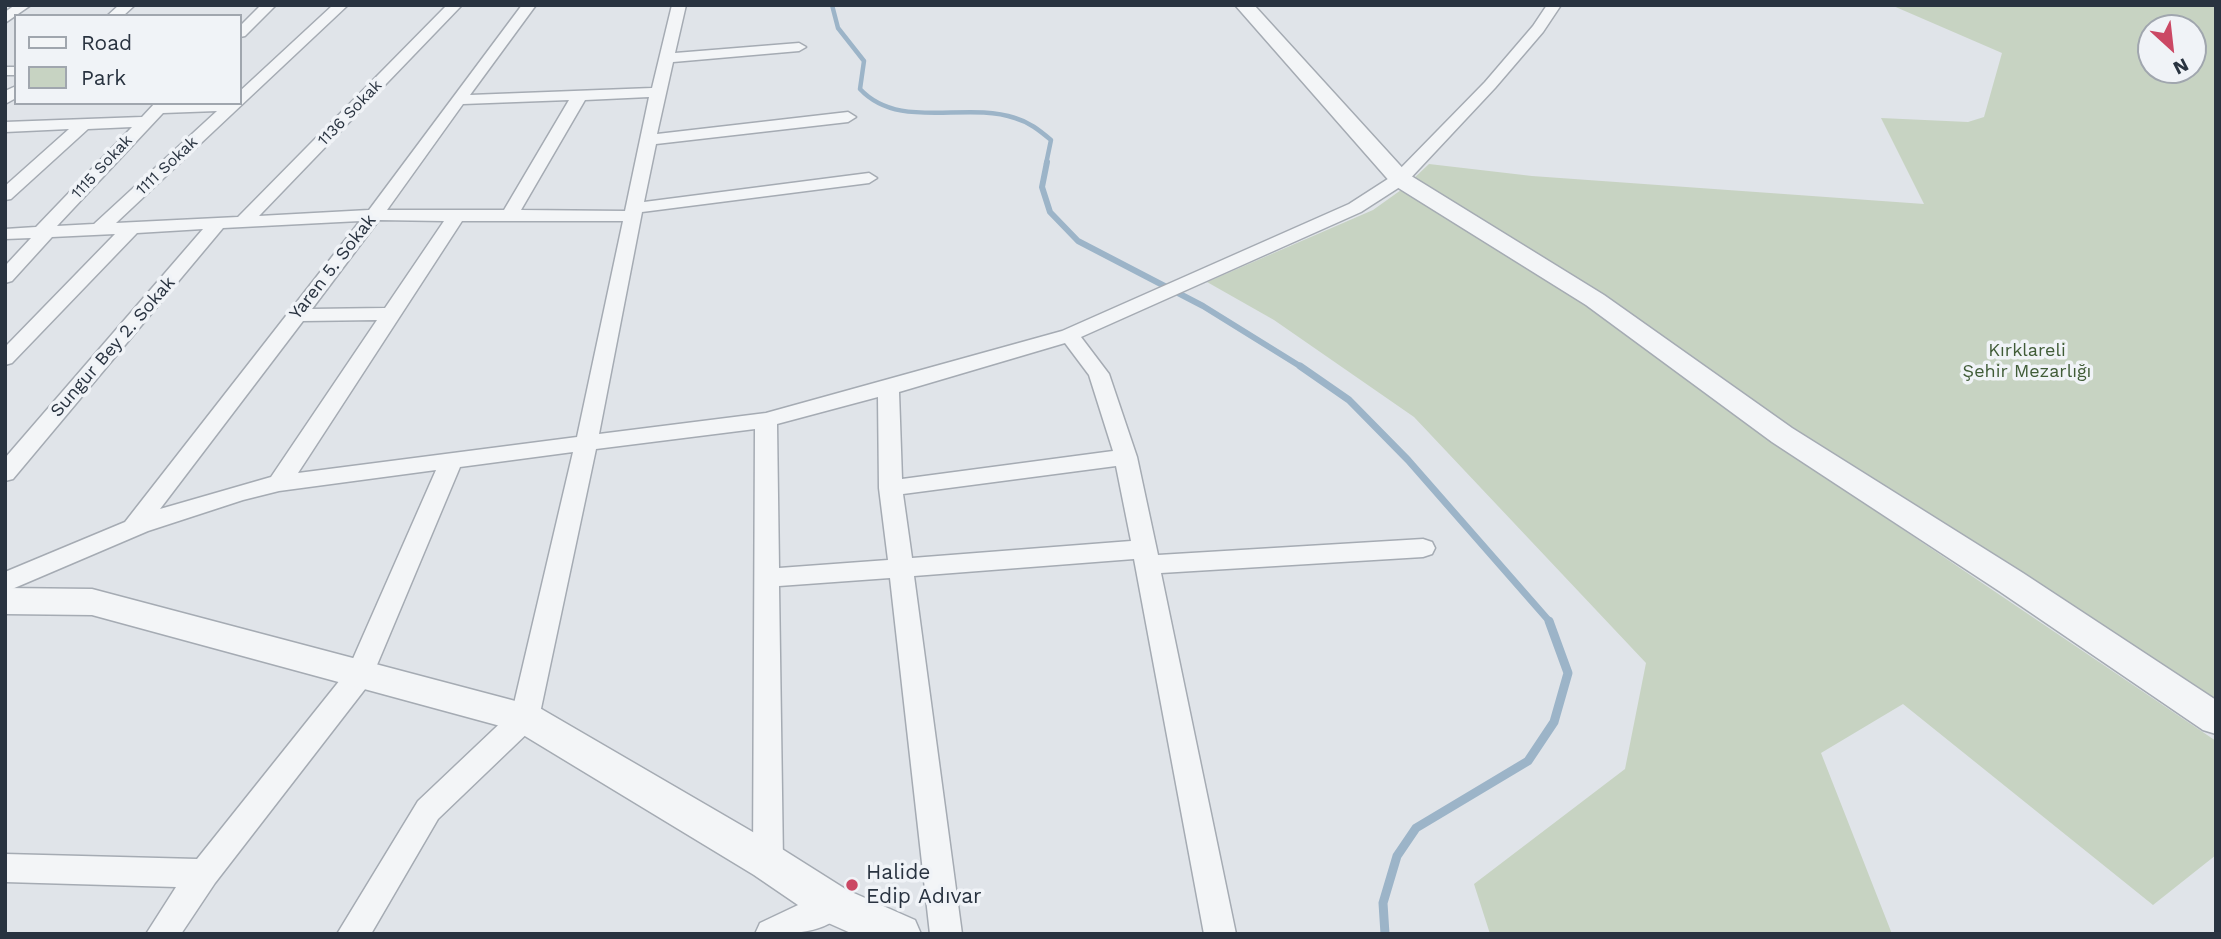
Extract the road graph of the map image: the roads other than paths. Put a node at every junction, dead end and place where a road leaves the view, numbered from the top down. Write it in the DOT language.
graph roads {
  1 [pos="24,5"];
  2 [pos="269,5"];
  3 [pos="341,5"];
  4 [pos="455,5"];
  5 [pos="529,5"];
  6 [pos="679,5"];
  7 [pos="1244,5"];
  8 [pos="1554,5"];
  9 [pos="5,19"];
  10 [pos="242,31"];
  11 [pos="799,47"];
  12 [pos="665,58"];
  13 [pos="658,92"];
  14 [pos="580,95"];
  15 [pos="242,97"];
  16 [pos="461,100"];
  17 [pos="186,105"];
  18 [pos="234,105"];
  19 [pos="161,106"];
  20 [pos="848,117"];
  21 [pos="144,122"];
  22 [pos="84,124"];
  23 [pos="5,127"];
  24 [pos="648,141"];
  25 [pos="869,178"];
  26 [pos="1400,179"];
  27 [pos="5,195"];
  28 [pos="634,212"];
  29 [pos="374,215"];
  30 [pos="457,215"];
  31 [pos="509,216"];
  32 [pos="245,220"];
  33 [pos="220,221"];
  34 [pos="132,227"];
  35 [pos="99,229"];
  36 [pos="45,232"];
  37 [pos="5,234"];
  38 [pos="5,277"];
  39 [pos="391,314"];
  40 [pos="295,315"];
  41 [pos="1069,335"];
  42 [pos="5,359"];
  43 [pos="888,388"];
  44 [pos="766,420"];
  45 [pos="586,446"];
  46 [pos="1126,457"];
  47 [pos="451,461"];
  48 [pos="5,473"];
  49 [pos="279,484"];
  50 [pos="891,488"];
  51 [pos="134,526"];
  52 [pos="1423,548"];
  53 [pos="1147,557"];
  54 [pos="901,570"];
  55 [pos="767,578"];
  56 [pos="5,583"];
  57 [pos="5,601"];
  58 [pos="359,676"];
  59 [pos="525,718"];
  60 [pos="2216,719"];
  61 [pos="768,862"];
  62 [pos="5,869"];
  63 [pos="204,873"];
  64 [pos="832,904"];
  65 [pos="162,934"];
  66 [pos="353,934"];
  67 [pos="771,934"];
  68 [pos="900,934"];
  69 [pos="946,934"];
  70 [pos="1220,934"];
  1 -- 9 [label="street"];
  2 -- 10 [label="street"];
  3 -- 15 [label="street, 1111 Sokak"];
  4 -- 32 [label="street, 1136 Sokak"];
  5 -- 16 [label="street, Yaren 5. Sokak"];
  6 -- 12 [label="street"];
  7 -- 26 [label="street"];
  8 -- 26 [label="street"];
  11 -- 12 [label="street"];
  12 -- 13 [label="street"];
  13 -- 14 [label="street"];
  13 -- 24 [label="street"];
  14 -- 16 [label="street"];
  14 -- 31 [label="street"];
  16 -- 29 [label="street, Yaren 5. Sokak"];
  17 -- 19 [label="street"];
  18 -- 35 [label="street, 1111 Sokak"];
  19 -- 21 [label="street, 1115 Sokak"];
  20 -- 24 [label="street"];
  21 -- 22 [label="street"];
  21 -- 36 [label="street, 1115 Sokak"];
  22 -- 23 [label="street"];
  22 -- 27 [label="street"];
  24 -- 28 [label="street"];
  25 -- 28 [label="street"];
  26 -- 41 [label="street"];
  26 -- 60 [label="street"];
  28 -- 31 [label="street"];
  28 -- 45 [label="street"];
  29 -- 30 [label="street"];
  29 -- 32 [label="street"];
  29 -- 40 [label="street, Yaren 5. Sokak"];
  30 -- 31 [label="street"];
  30 -- 39 [label="street"];
  32 -- 33 [label="street"];
  33 -- 34 [label="street"];
  33 -- 48 [label="street, Sungur Bey 2. Sokak"];
  34 -- 35 [label="street"];
  34 -- 42 [label="street"];
  35 -- 36 [label="street"];
  36 -- 37 [label="street"];
  36 -- 38 [label="street, 1115 Sokak"];
  39 -- 40 [label="street"];
  39 -- 49 [label="street"];
  40 -- 51 [label="street, Yaren 5. Sokak"];
  41 -- 43 [label="street"];
  41 -- 46 [label="street"];
  43 -- 44 [label="street"];
  43 -- 50 [label="street"];
  44 -- 45 [label="street"];
  44 -- 55 [label="street"];
  45 -- 47 [label="street"];
  45 -- 59 [label="street"];
  46 -- 50 [label="street"];
  46 -- 53 [label="street"];
  47 -- 49 [label="street"];
  47 -- 58 [label="street"];
  49 -- 51 [label="street"];
  50 -- 54 [label="street"];
  51 -- 56 [label="street"];
  52 -- 53 [label="street"];
  53 -- 54 [label="street"];
  53 -- 70 [label="street"];
  54 -- 55 [label="street"];
  54 -- 69 [label="street"];
  55 -- 61 [label="street"];
  57 -- 58 [label="street"];
  58 -- 59 [label="street"];
  58 -- 63 [label="street"];
  59 -- 61 [label="street"];
  59 -- 66 [label="street"];
  61 -- 64 [label="street"];
  62 -- 63 [label="street"];
  63 -- 65 [label="street"];
  64 -- 67 [label="street"];
  64 -- 68 [label="street"];
}
